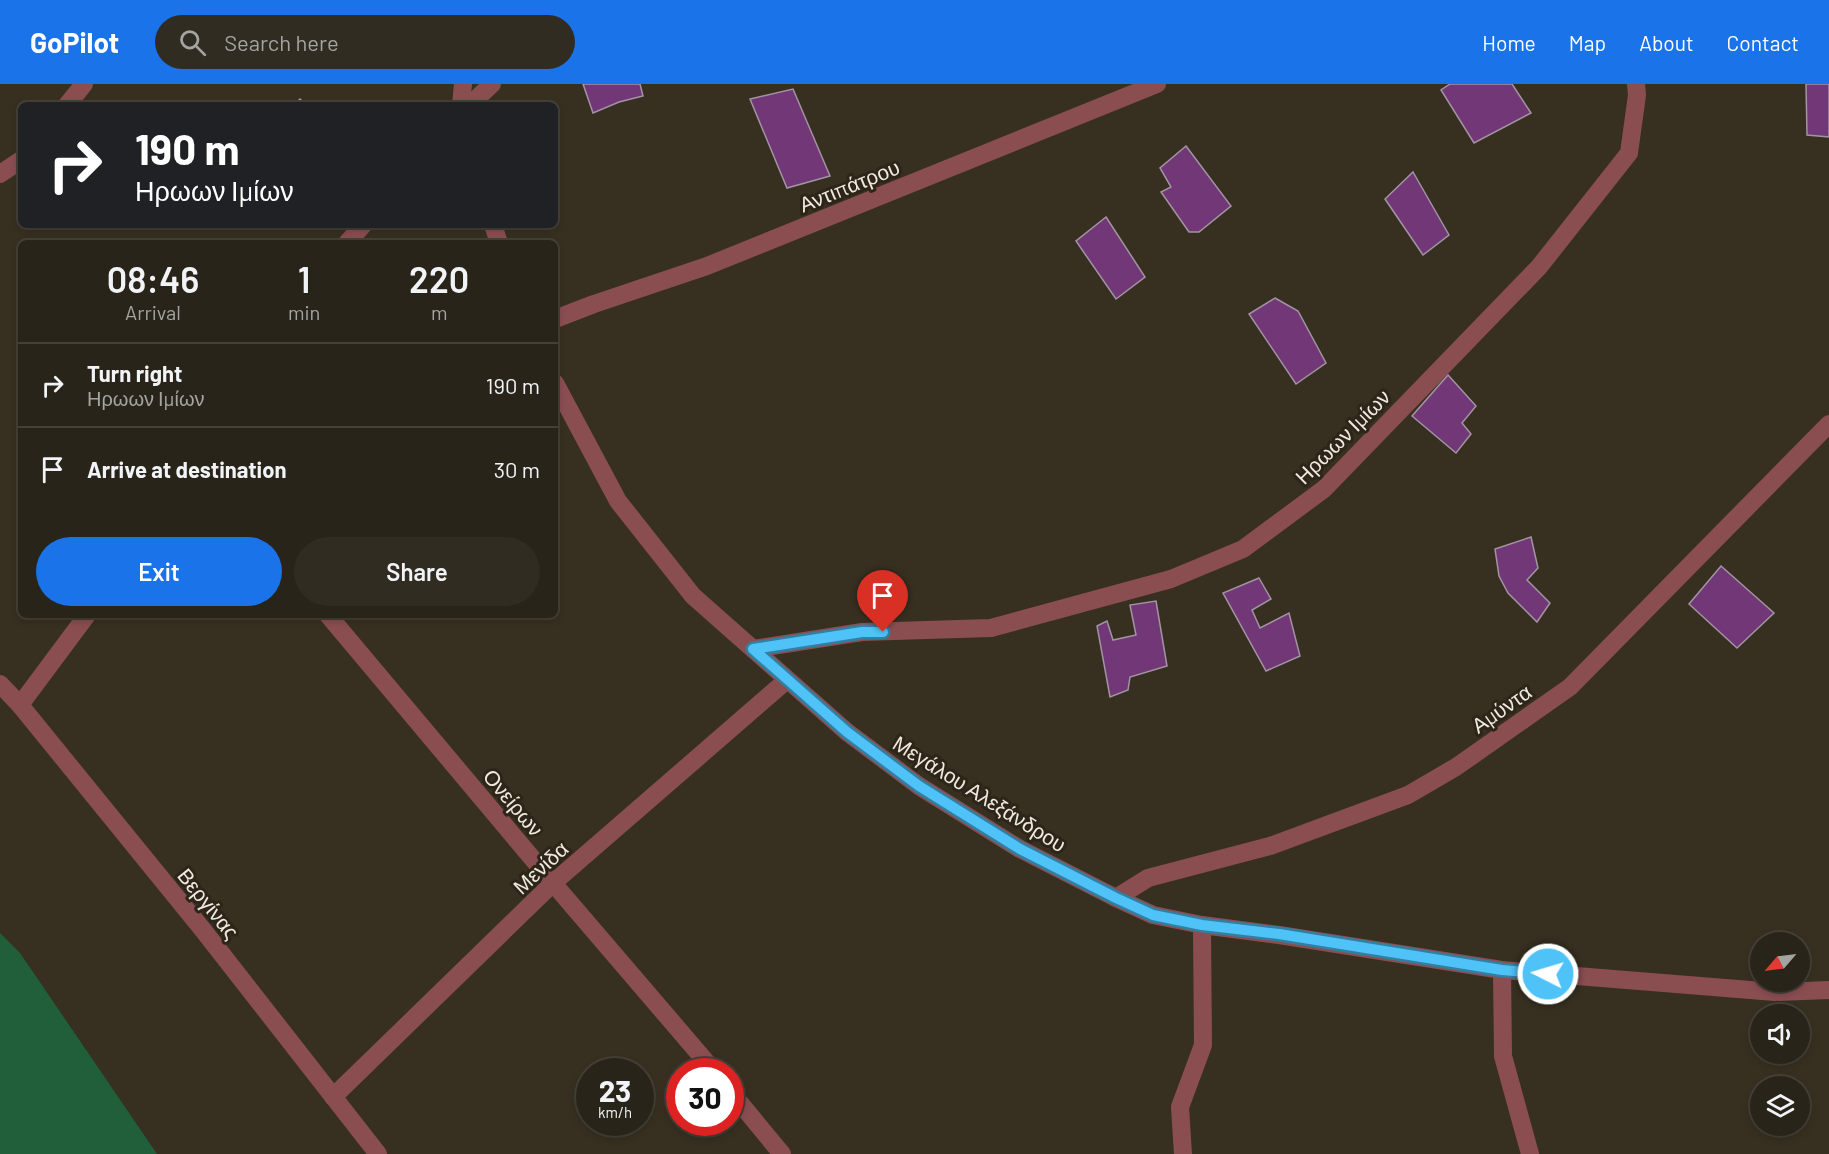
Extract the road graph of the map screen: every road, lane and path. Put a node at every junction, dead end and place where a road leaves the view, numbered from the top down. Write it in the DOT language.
graph roads {
  1 [pos="84,84"];
  2 [pos="463,84"];
  3 [pos="492,84"];
  4 [pos="1156,84"];
  5 [pos="1636,84"];
  6 [pos="69,102"];
  7 [pos="461,102"];
  8 [pos="473,102"];
  9 [pos="18,162"];
  10 [pos="0,174"];
  11 [pos="360,228"];
  12 [pos="350,240"];
  13 [pos="558,318"];
  14 [pos="558,389"];
  15 [pos="1829,424"];
  16 [pos="85,618"];
  17 [pos="331,618"];
  18 [pos="753,649"];
  19 [pos="787,680"];
  20 [pos="0,684"];
  21 [pos="20,705"];
  22 [pos="553,884"];
  23 [pos="1116,898"];
  24 [pos="1202,925"];
  25 [pos="1502,970"];
  26 [pos="1829,990"];
  27 [pos="703,1058"];
  28 [pos="333,1096"];
  29 [pos="744,1108"];
  30 [pos="378,1154"];
  31 [pos="782,1154"];
  32 [pos="1184,1154"];
  33 [pos="1530,1154"];
  1 -- 6 [label="street"];
  2 -- 7 [label="street"];
  3 -- 8 [label="street"];
  4 -- 13 [label="street, Αντιπάτρου"];
  5 -- 18 [label="street, Ηρωων Ιμίων"];
  9 -- 10 [label="street"];
  11 -- 12 [label="street"];
  14 -- 18 [label="street, Μεγάλου Αλεξάνδρου"];
  15 -- 23 [label="street, Αμύντα"];
  16 -- 21 [label="street"];
  17 -- 22 [label="street, Ονείρων"];
  18 -- 19 [label="street, Μεγάλου Αλεξάνδρου"];
  19 -- 22 [label="street, Μενίδα"];
  19 -- 23 [label="street, Μεγάλου Αλεξάνδρου"];
  20 -- 21 [label="street, Βεργίνας"];
  21 -- 28 [label="street, Βεργίνας"];
  22 -- 27 [label="street, Ονείρων"];
  22 -- 28 [label="street, Μενίδα"];
  23 -- 24 [label="street, Μεγάλου Αλεξάνδρου"];
  24 -- 25 [label="street, Μεγάλου Αλεξάνδρου"];
  24 -- 32 [label="street"];
  25 -- 26 [label="street, Μεγάλου Αλεξάνδρου"];
  25 -- 33 [label="street"];
  28 -- 30 [label="street, Βεργίνας"];
  29 -- 31 [label="street"];
}
